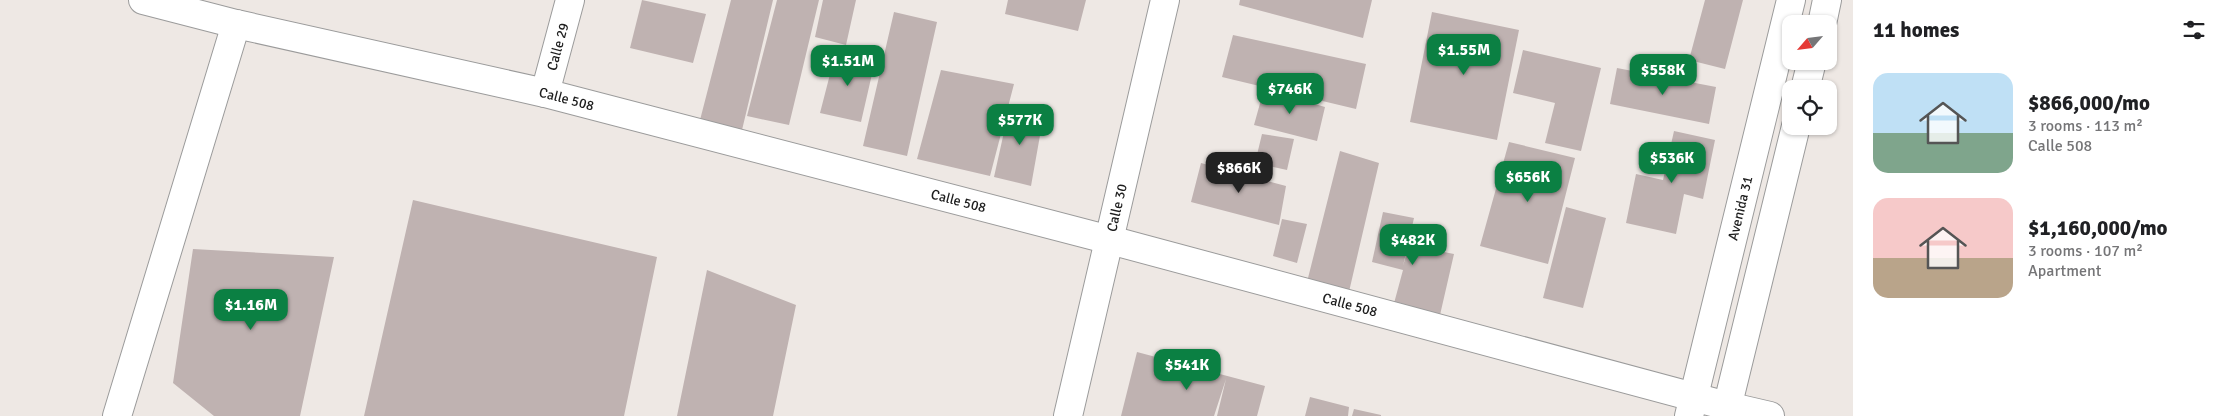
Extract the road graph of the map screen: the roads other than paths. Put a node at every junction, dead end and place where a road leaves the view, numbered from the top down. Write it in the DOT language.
graph roads {
  1 [pos="144,0"];
  2 [pos="570,0"];
  3 [pos="1165,0"];
  4 [pos="1791,0"];
  5 [pos="1827,0"];
  6 [pos="1824,15"];
  7 [pos="236,24"];
  8 [pos="545,93"];
  9 [pos="1794,135"];
  10 [pos="1110,240"];
  11 [pos="1692,407"];
  12 [pos="1726,411"];
  13 [pos="117,416"];
  14 [pos="1068,416"];
  15 [pos="1770,416"];
  1 -- 7 [label="street, Calle 508"];
  2 -- 8 [label="street, Calle 29"];
  3 -- 10 [label="street, Calle 30"];
  4 -- 11 [label="street, Avenida 31"];
  5 -- 6 [label="street"];
  7 -- 8 [label="street, Calle 508"];
  7 -- 13 [label="street"];
  8 -- 10 [label="street, Calle 508"];
  9 -- 12 [label="street"];
  10 -- 11 [label="street, Calle 508"];
  10 -- 14 [label="street, Calle 30"];
  11 -- 12 [label="street, Calle 508"];
  12 -- 15 [label="street, Calle 508"];
}
